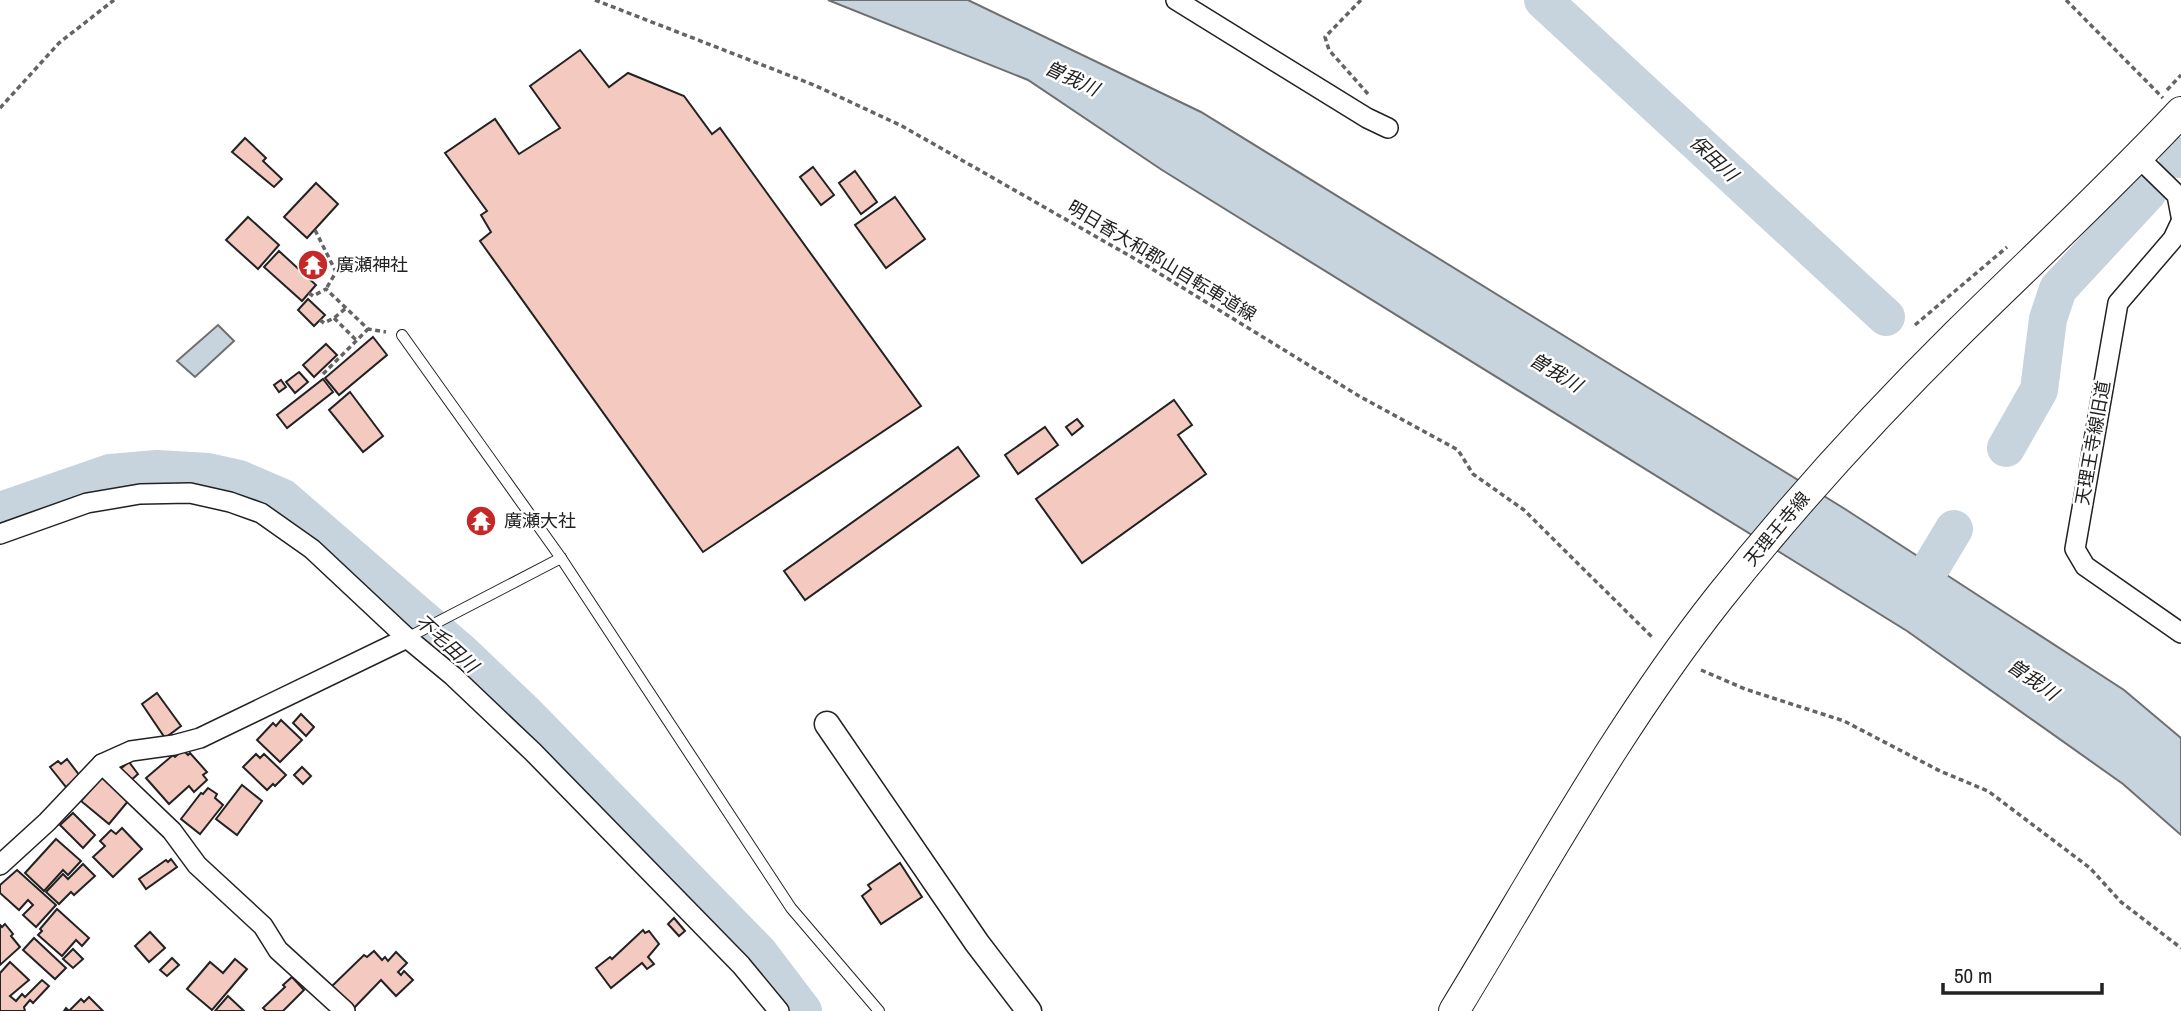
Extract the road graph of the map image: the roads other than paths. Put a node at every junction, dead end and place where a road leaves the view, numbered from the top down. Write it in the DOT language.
graph roads {
  1 [pos="1176,0"];
  2 [pos="2180,115"];
  3 [pos="1388,128"];
  4 [pos="2137,156"];
  5 [pos="2181,219"];
  6 [pos="402,335"];
  7 [pos="0,534"];
  8 [pos="561,558"];
  9 [pos="2181,633"];
  10 [pos="407,638"];
  11 [pos="827,724"];
  12 [pos="102,764"];
  13 [pos="0,865"];
  14 [pos="345,1011"];
  15 [pos="779,1011"];
  16 [pos="879,1011"];
  17 [pos="1029,1011"];
  18 [pos="1454,1011"];
  1 -- 3 [label="street"];
  2 -- 4 [label="main road, 天理王寺線"];
  4 -- 5 [label="street, 天理王寺線旧道"];
  4 -- 18 [label="main road, 天理王寺線"];
  5 -- 9 [label="street, 天理王寺線旧道"];
  6 -- 8 [label="lane"];
  7 -- 10 [label="street"];
  8 -- 10 [label="lane"];
  8 -- 16 [label="lane"];
  10 -- 12 [label="street"];
  10 -- 15 [label="street"];
  11 -- 17 [label="street"];
  12 -- 13 [label="street"];
  12 -- 14 [label="street"];
}
